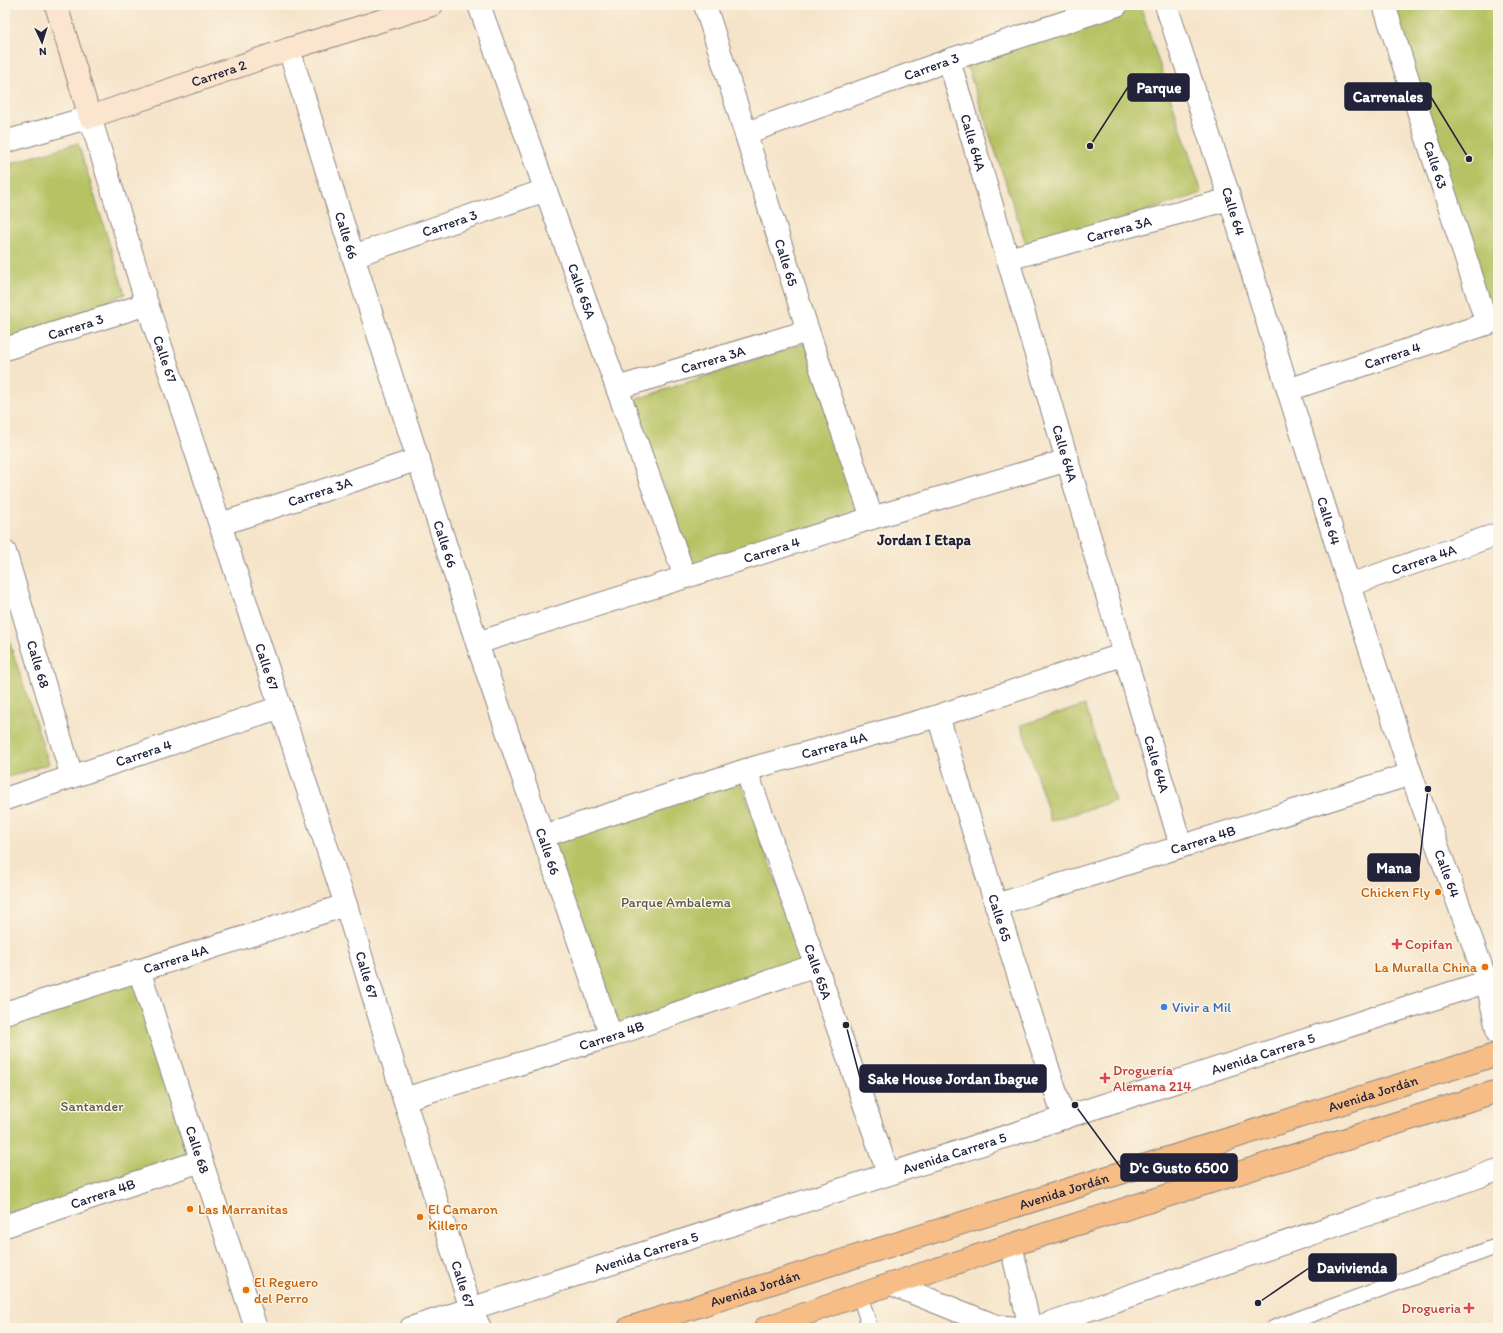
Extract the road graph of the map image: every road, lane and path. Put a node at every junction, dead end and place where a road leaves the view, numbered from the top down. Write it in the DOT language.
graph roads {
  1 [pos="56,5"];
  2 [pos="432,5"];
  3 [pos="479,5"];
  4 [pos="705,5"];
  5 [pos="1117,5"];
  6 [pos="1166,5"];
  7 [pos="1384,5"];
  8 [pos="289,49"];
  9 [pos="949,60"];
  10 [pos="90,117"];
  11 [pos="746,133"];
  12 [pos="5,142"];
  13 [pos="546,190"];
  14 [pos="1230,199"];
  15 [pos="353,256"];
  16 [pos="1008,259"];
  17 [pos="147,304"];
  18 [pos="1493,322"];
  19 [pos="808,331"];
  20 [pos="5,349"];
  21 [pos="617,388"];
  22 [pos="1288,390"];
  23 [pos="419,459"];
  24 [pos="1068,460"];
  25 [pos="872,518"];
  26 [pos="221,524"];
  27 [pos="1498,534"];
  28 [pos="5,552"];
  29 [pos="8,577"];
  30 [pos="684,577"];
  31 [pos="1349,585"];
  32 [pos="477,643"];
  33 [pos="1124,654"];
  34 [pos="281,707"];
  35 [pos="938,716"];
  36 [pos="746,770"];
  37 [pos="1411,774"];
  38 [pos="72,777"];
  39 [pos="5,799"];
  40 [pos="543,836"];
  41 [pos="1181,846"];
  42 [pos="346,905"];
  43 [pos="996,905"];
  44 [pos="816,965"];
  45 [pos="139,970"];
  46 [pos="1492,980"];
  47 [pos="5,1013"];
  48 [pos="1498,1034"];
  49 [pos="611,1036"];
  50 [pos="1498,1054"];
  51 [pos="1498,1091"];
  52 [pos="404,1099"];
  53 [pos="1064,1118"];
  54 [pos="201,1161"];
  55 [pos="1498,1170"];
  56 [pos="888,1173"];
  57 [pos="6,1221"];
  58 [pos="1011,1245"];
  59 [pos="1498,1246"];
  60 [pos="891,1284"];
  61 [pos="860,1296"];
  62 [pos="476,1319"];
  63 [pos="256,1328"];
  64 [pos="411,1328"];
  65 [pos="629,1328"];
  66 [pos="766,1328"];
  67 [pos="870,1328"];
  68 [pos="1018,1328"];
  69 [pos="1030,1328"];
  70 [pos="1035,1328"];
  71 [pos="1274,1328"];
  1 -- 10 [label="street, Calle 67"];
  2 -- 8 [label="street, Carrera 2"];
  3 -- 13 [label="street, Calle 65A"];
  4 -- 11 [label="street, Calle 65"];
  5 -- 9 [label="street, Carrera 3"];
  6 -- 14 [label="street, Calle 64"];
  7 -- 18 [label="street, Calle 63"];
  8 -- 10 [label="street, Carrera 2"];
  8 -- 15 [label="street, Calle 66"];
  9 -- 11 [label="street, Carrera 3"];
  9 -- 16 [label="street, Calle 64A"];
  10 -- 12 [label="street, Carrera 2"];
  10 -- 17 [label="street, Calle 67"];
  11 -- 19 [label="street, Calle 65"];
  13 -- 15 [label="street, Carrera 3"];
  13 -- 21 [label="street, Calle 65A"];
  14 -- 16 [label="street, Carrera 3A"];
  14 -- 22 [label="street, Calle 64"];
  15 -- 23 [label="street, Calle 66"];
  16 -- 24 [label="street, Calle 64A"];
  17 -- 20 [label="street, Carrera 3"];
  17 -- 26 [label="street, Calle 67"];
  18 -- 22 [label="street, Carrera 4"];
  19 -- 21 [label="street, Carrera 3A"];
  19 -- 25 [label="street, Calle 65"];
  21 -- 30 [label="street, Calle 65A"];
  22 -- 31 [label="street, Calle 64"];
  23 -- 26 [label="street, Carrera 3A"];
  23 -- 32 [label="street, Calle 66"];
  24 -- 25 [label="street, Carrera 4"];
  24 -- 33 [label="street, Calle 64A"];
  25 -- 30 [label="street, Carrera 4"];
  26 -- 34 [label="street, Calle 67"];
  27 -- 31 [label="street, Carrera 4A"];
  28 -- 29 [label="street, Calle 68"];
  29 -- 38 [label="street, Calle 68"];
  30 -- 32 [label="street, Carrera 4"];
  31 -- 37 [label="street, Calle 64"];
  32 -- 40 [label="street, Calle 66"];
  33 -- 35 [label="street, Carrera 4A"];
  33 -- 41 [label="street, Calle 64A"];
  34 -- 38 [label="street, Carrera 4"];
  34 -- 42 [label="street, Calle 67"];
  35 -- 36 [label="street, Carrera 4A"];
  35 -- 43 [label="street, Calle 65"];
  36 -- 40 [label="street, Carrera 4A"];
  36 -- 44 [label="street, Calle 65A"];
  37 -- 41 [label="street, Carrera 4B"];
  37 -- 46 [label="street, Calle 64"];
  38 -- 39 [label="street, Carrera 4"];
  40 -- 49 [label="street, Calle 66"];
  41 -- 43 [label="street, Carrera 4B"];
  42 -- 45 [label="street, Carrera 4A"];
  42 -- 52 [label="street, Calle 67"];
  43 -- 53 [label="street, Calle 65"];
  44 -- 49 [label="street, Carrera 4B"];
  44 -- 56 [label="street, Calle 65A"];
  45 -- 47 [label="street, Carrera 4A"];
  45 -- 54 [label="street, Calle 68"];
  46 -- 48 [label="street, Calle 64"];
  46 -- 53 [label="street, Avenida Carrera 5"];
  49 -- 52 [label="street, Carrera 4B"];
  50 -- 65 [label="main road, Avenida Jordán"];
  51 -- 58 [label="main road"];
  52 -- 62 [label="street, Calle 67"];
  53 -- 56 [label="street, Avenida Carrera 5"];
  54 -- 57 [label="street, Carrera 4B"];
  54 -- 63 [label="street, Calle 68"];
  55 -- 70 [label="street"];
  56 -- 62 [label="street, Avenida Carrera 5"];
  58 -- 60 [label="main road"];
  58 -- 69 [label="street"];
  59 -- 71 [label="lane"];
  60 -- 61 [label="main road"];
  60 -- 68 [label="street"];
  61 -- 66 [label="main road"];
  61 -- 67 [label="lane"];
  62 -- 64 [label="street, Avenida Carrera 5"];
}
